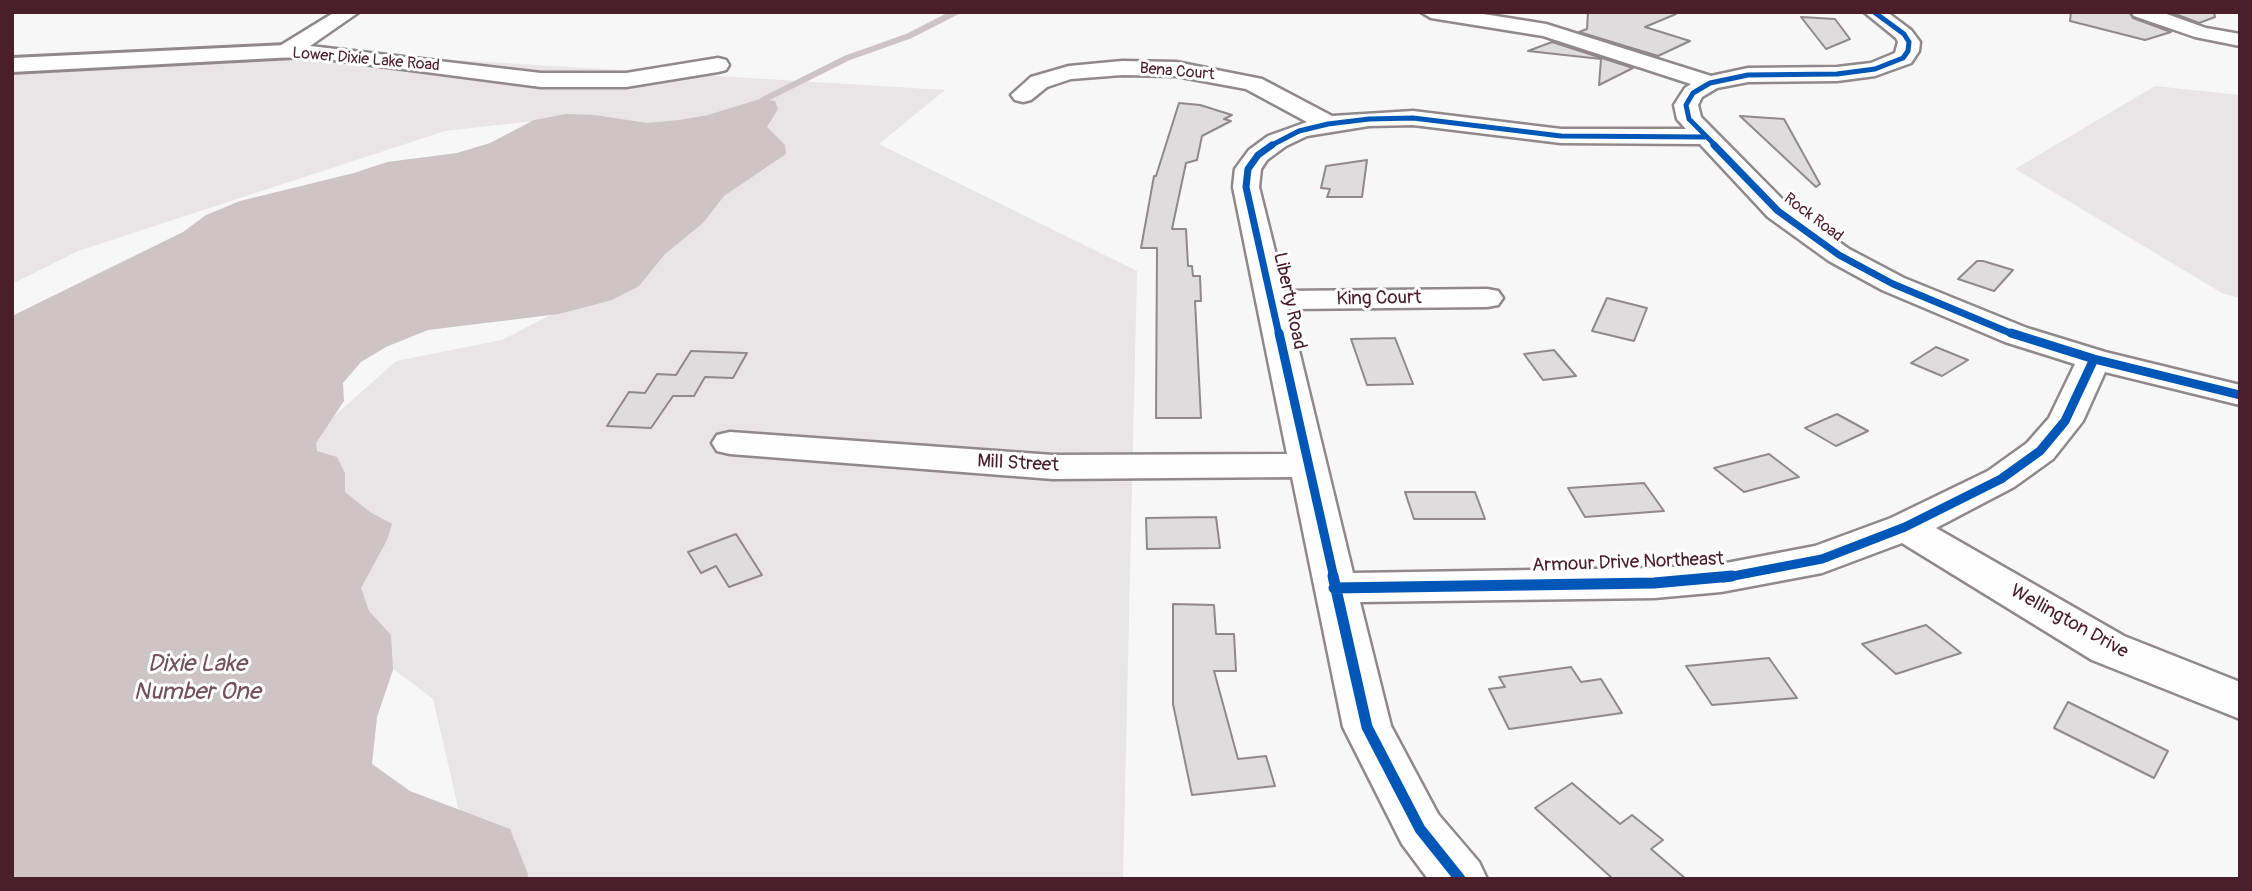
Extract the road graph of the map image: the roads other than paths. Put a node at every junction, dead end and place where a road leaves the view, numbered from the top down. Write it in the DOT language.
graph roads {
  1 [pos="349,12"];
  2 [pos="1431,12"];
  3 [pos="1533,12"];
  4 [pos="1874,12"];
  5 [pos="2141,12"];
  6 [pos="1471,14"];
  7 [pos="1513,23"];
  8 [pos="2240,40"];
  9 [pos="286,52"];
  10 [pos="12,65"];
  11 [pos="718,65"];
  12 [pos="1710,83"];
  13 [pos="1023,95"];
  14 [pos="1328,124"];
  15 [pos="1705,137"];
  16 [pos="1486,298"];
  17 [pos="1271,300"];
  18 [pos="2094,359"];
  19 [pos="2240,395"];
  20 [pos="730,443"];
  21 [pos="1308,466"];
  22 [pos="1905,527"];
  23 [pos="1334,588"];
  24 [pos="2240,701"];
  25 [pos="1460,879"];
  1 -- 9 [label="street"];
  2 -- 6 [label="street"];
  3 -- 7 [label="street"];
  4 -- 12 [label="street"];
  5 -- 8 [label="street"];
  6 -- 7 [label="street"];
  7 -- 12 [label="street"];
  9 -- 10 [label="street, Lower Dixie Lake Road"];
  9 -- 11 [label="street, Lower Dixie Lake Road"];
  12 -- 15 [label="street, Rock Road"];
  13 -- 14 [label="street, Bena Court"];
  14 -- 15 [label="street, Liberty Road"];
  14 -- 17 [label="street, Liberty Road"];
  15 -- 18 [label="street, Rock Road"];
  16 -- 17 [label="street, King Court"];
  17 -- 21 [label="street, Liberty Road"];
  18 -- 19 [label="street, Rock Road"];
  18 -- 22 [label="street, Armour Drive Northeast"];
  20 -- 21 [label="street, Mill Street"];
  21 -- 23 [label="street, Liberty Road"];
  22 -- 23 [label="street, Armour Drive Northeast"];
  22 -- 24 [label="street, Wellington Drive"];
  23 -- 25 [label="street, Liberty Road"];
}
